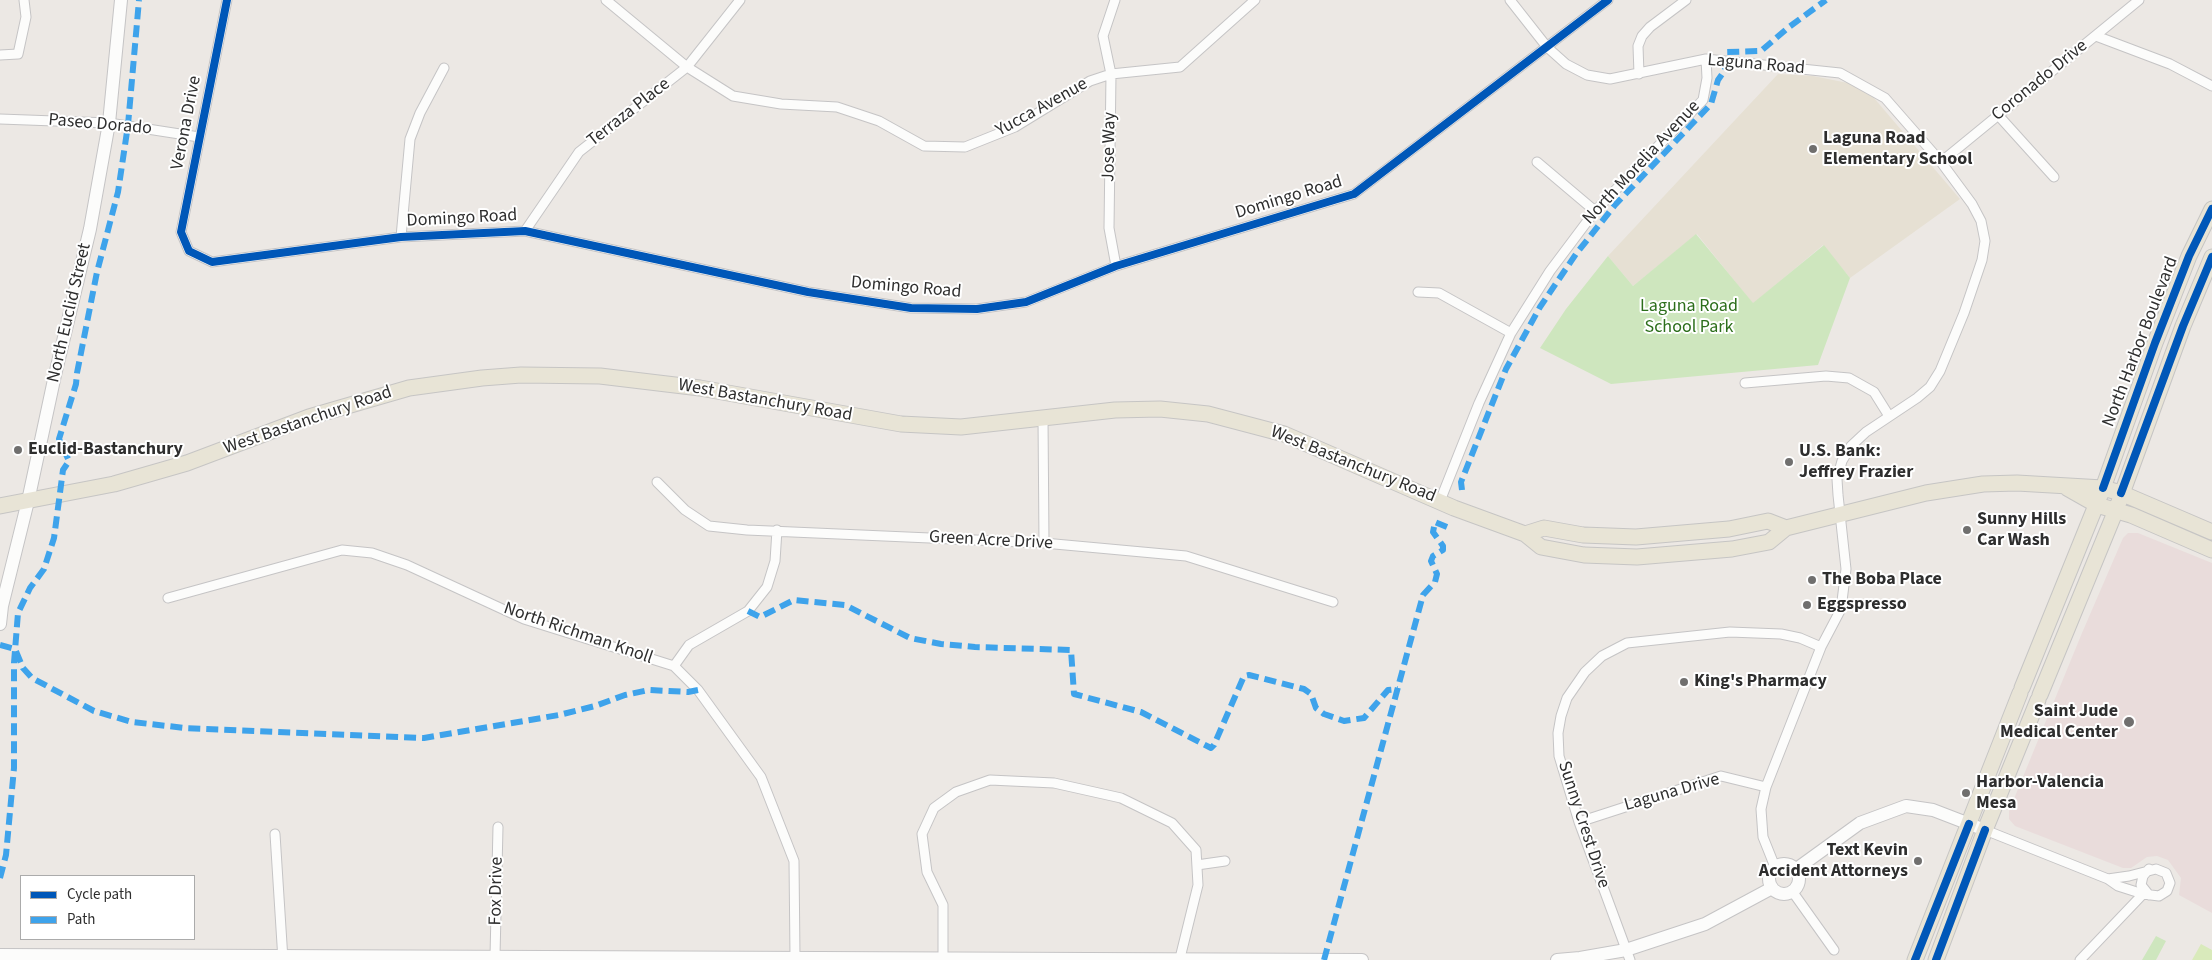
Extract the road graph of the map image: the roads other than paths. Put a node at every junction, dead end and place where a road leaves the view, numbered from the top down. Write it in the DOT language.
graph roads {
  1 [pos="24,0"];
  2 [pos="121,0"];
  3 [pos="227,0"];
  4 [pos="606,0"];
  5 [pos="740,0"];
  6 [pos="1114,0"];
  7 [pos="1256,0"];
  8 [pos="1510,0"];
  9 [pos="1608,0"];
  10 [pos="1686,0"];
  11 [pos="2139,0"];
  12 [pos="2096,36"];
  13 [pos="1547,47"];
  14 [pos="0,54"];
  15 [pos="1706,59"];
  16 [pos="687,67"];
  17 [pos="444,68"];
  18 [pos="1111,74"];
  19 [pos="1640,74"];
  20 [pos="2212,86"];
  21 [pos="1998,115"];
  22 [pos="0,119"];
  23 [pos="109,123"];
  24 [pos="200,137"];
  25 [pos="1537,162"];
  26 [pos="1941,162"];
  27 [pos="2054,178"];
  28 [pos="2212,209"];
  29 [pos="1595,211"];
  30 [pos="525,231"];
  31 [pos="401,237"];
  32 [pos="189,251"];
  33 [pos="2212,257"];
  34 [pos="1116,266"];
  35 [pos="1418,292"];
  36 [pos="1511,333"];
  37 [pos="1745,383"];
  38 [pos="1889,416"];
  39 [pos="1043,418"];
  40 [pos="657,482"];
  41 [pos="2063,486"];
  42 [pos="2104,488"];
  43 [pos="2121,493"];
  44 [pos="28,501"];
  45 [pos="1440,501"];
  46 [pos="2096,505"];
  47 [pos="0,506"];
  48 [pos="2116,510"];
  49 [pos="1839,516"];
  50 [pos="777,530"];
  51 [pos="2212,532"];
  52 [pos="1044,543"];
  53 [pos="2212,550"];
  54 [pos="168,598"];
  55 [pos="1333,602"];
  56 [pos="0,624"];
  57 [pos="1821,647"];
  58 [pos="674,666"];
  59 [pos="1766,787"];
  60 [pos="1579,822"];
  61 [pos="1969,824"];
  62 [pos="498,827"];
  63 [pos="1985,830"];
  64 [pos="275,834"];
  65 [pos="1225,861"];
  66 [pos="1197,865"];
  67 [pos="1775,867"];
  68 [pos="2149,869"];
  69 [pos="1795,870"];
  70 [pos="2108,879"];
  71 [pos="1772,888"];
  72 [pos="1792,891"];
  73 [pos="2146,895"];
  74 [pos="1834,950"];
  75 [pos="0,955"];
  76 [pos="1628,955"];
  77 [pos="495,956"];
  78 [pos="283,958"];
  79 [pos="943,958"];
  80 [pos="1180,958"];
  81 [pos="795,959"];
  82 [pos="1195,959"];
  83 [pos="1302,960"];
  84 [pos="1349,960"];
  85 [pos="1362,960"];
  86 [pos="1557,960"];
  87 [pos="1915,960"];
  88 [pos="1936,960"];
  89 [pos="2080,960"];
  1 -- 14 [label="street"];
  2 -- 23 [label="street, North Euclid Street"];
  3 -- 24 [label="street, Verona Drive"];
  4 -- 16 [label="street, Yucca Avenue"];
  5 -- 16 [label="street, Terraza Place"];
  6 -- 18 [label="street, Jose Way"];
  7 -- 18 [label="street, Yucca Avenue"];
  8 -- 13 [label="street, Laguna Road"];
  9 -- 13 [label="street, Domingo Road"];
  10 -- 19 [label="street"];
  11 -- 12 [label="street, Coronado Drive"];
  12 -- 20 [label="street"];
  12 -- 21 [label="street, Coronado Drive"];
  13 -- 19 [label="street, Laguna Road"];
  13 -- 34 [label="street, Domingo Road"];
  15 -- 19 [label="street, Laguna Road"];
  15 -- 26 [label="street, Laguna Road"];
  15 -- 29 [label="street, North Morelia Avenue"];
  16 -- 18 [label="street, Yucca Avenue"];
  16 -- 30 [label="street, Terraza Place"];
  17 -- 31 [label="street"];
  18 -- 34 [label="street, Jose Way"];
  21 -- 26 [label="street, Coronado Drive"];
  21 -- 27 [label="street"];
  22 -- 23 [label="street, Paseo Dorado"];
  23 -- 24 [label="street, Paseo Dorado"];
  23 -- 44 [label="street, North Euclid Street"];
  24 -- 32 [label="street, Verona Drive"];
  25 -- 29 [label="street"];
  26 -- 38 [label="street, Laguna Road"];
  28 -- 42 [label="main road, North Harbor Boulevard"];
  29 -- 36 [label="street, North Morelia Avenue"];
  30 -- 31 [label="street, Domingo Road"];
  30 -- 34 [label="street, Domingo Road"];
  31 -- 32 [label="street, Domingo Road"];
  33 -- 43 [label="main road, North Harbor Boulevard"];
  35 -- 36 [label="street"];
  36 -- 45 [label="street, North Morelia Avenue"];
  37 -- 38 [label="street"];
  38 -- 49 [label="street, Laguna Road"];
  39 -- 44 [label="main road, West Bastanchury Road"];
  39 -- 45 [label="main road, West Bastanchury Road"];
  39 -- 52 [label="street"];
  40 -- 50 [label="street, Green Acre Drive"];
  41 -- 42 [label="main road, West Bastanchury Road"];
  41 -- 46 [label="main road"];
  41 -- 49 [label="main road, West Bastanchury Road"];
  42 -- 43 [label="main road, West Bastanchury Road"];
  42 -- 46 [label="main road, North Harbor Boulevard"];
  43 -- 48 [label="main road, North Harbor Boulevard"];
  43 -- 51 [label="main road, West Bastanchury Road"];
  44 -- 47 [label="main road, West Bastanchury Road"];
  44 -- 56 [label="street, North Euclid Street"];
  45 -- 49 [label="main road, West Bastanchury Road"];
  46 -- 48 [label="main road"];
  46 -- 61 [label="main road, North Harbor Boulevard"];
  48 -- 53 [label="main road"];
  48 -- 63 [label="main road, North Harbor Boulevard"];
  49 -- 57 [label="street"];
  50 -- 52 [label="street, Green Acre Drive"];
  50 -- 58 [label="street"];
  52 -- 55 [label="street, Green Acre Drive"];
  54 -- 58 [label="street, North Richman Knoll"];
  57 -- 59 [label="street"];
  57 -- 60 [label="street, Sunny Crest Drive"];
  58 -- 81 [label="street, North Richman Knoll"];
  59 -- 60 [label="street, Laguna Drive"];
  59 -- 67 [label="street"];
  60 -- 76 [label="street, Sunny Crest Drive"];
  61 -- 63 [label="street"];
  61 -- 69 [label="street"];
  61 -- 87 [label="main road, North Harbor Boulevard"];
  62 -- 77 [label="street, Fox Drive"];
  63 -- 70 [label="street"];
  63 -- 88 [label="main road, North Harbor Boulevard"];
  64 -- 78 [label="street"];
  65 -- 66 [label="street"];
  66 -- 79 [label="street"];
  66 -- 80 [label="street"];
  67 -- 69 [label="street"];
  67 -- 71 [label="street"];
  68 -- 70 [label="street"];
  68 -- 73 [label="street"];
  68 -- 73 [label="street"];
  69 -- 72 [label="street"];
  70 -- 73 [label="street"];
  71 -- 72 [label="street"];
  71 -- 76 [label="street"];
  72 -- 74 [label="street"];
  73 -- 89 [label="street"];
  75 -- 78 [label="street"];
  76 -- 86 [label="street"];
  77 -- 78 [label="street"];
  77 -- 81 [label="street"];
  79 -- 80 [label="street"];
  79 -- 81 [label="street"];
  80 -- 82 [label="street"];
  82 -- 83 [label="street"];
  83 -- 84 [label="street"];
  84 -- 85 [label="street"];
}
